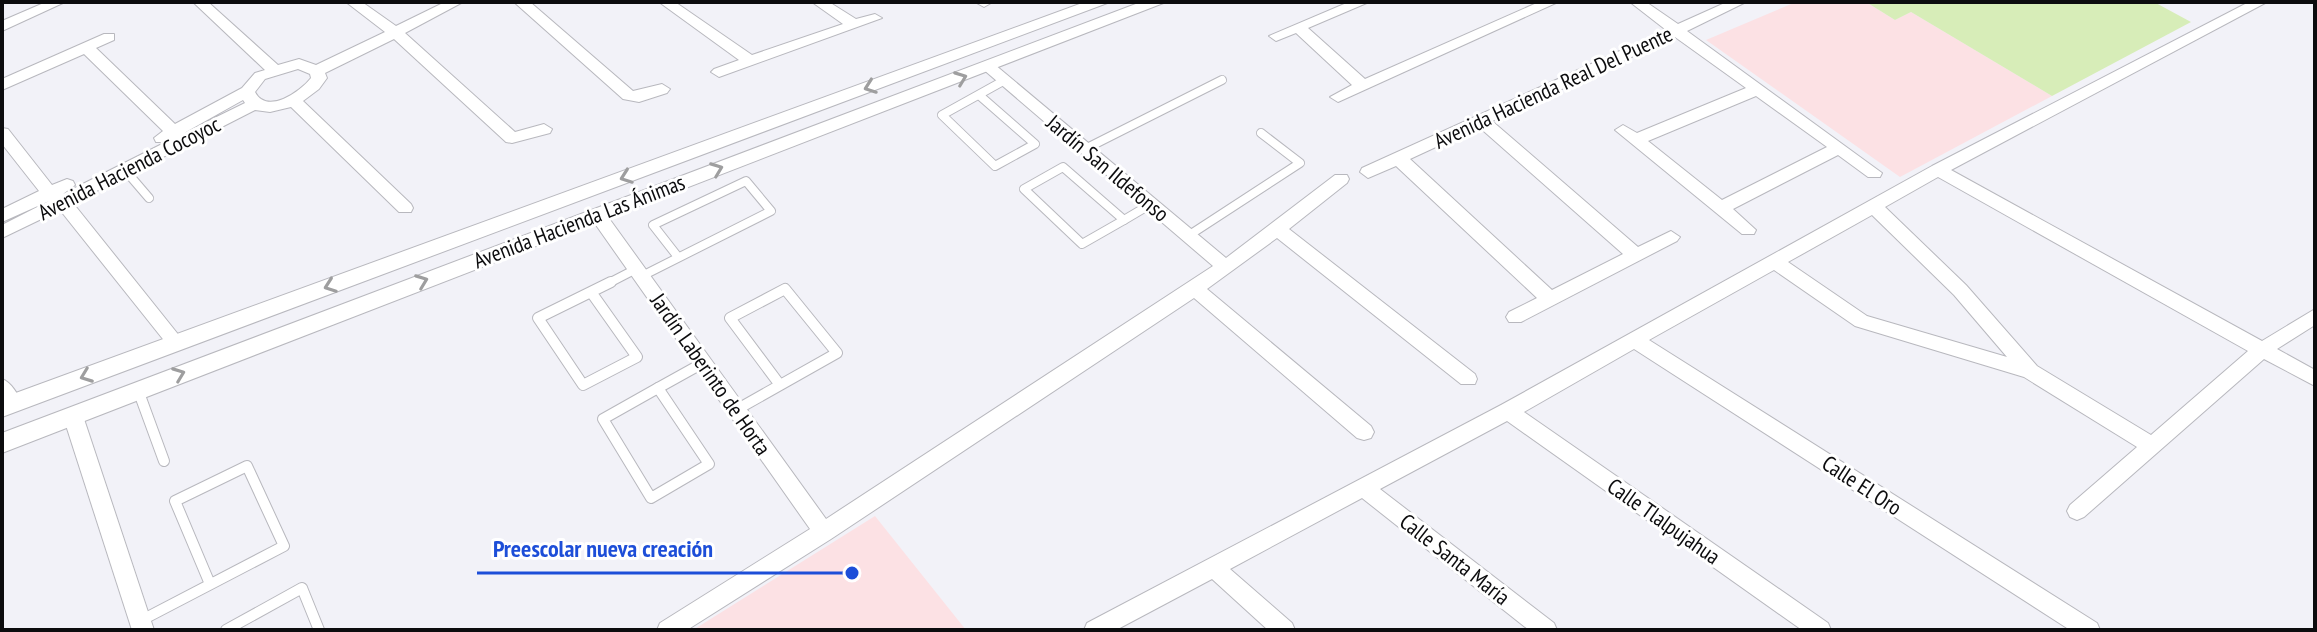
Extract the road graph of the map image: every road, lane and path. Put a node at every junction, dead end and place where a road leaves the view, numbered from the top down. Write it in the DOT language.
graph roads {
  1 [pos="200,2"];
  2 [pos="353,2"];
  3 [pos="456,2"];
  4 [pos="521,2"];
  5 [pos="666,2"];
  6 [pos="819,2"];
  7 [pos="1101,2"];
  8 [pos="1157,2"];
  9 [pos="1362,2"];
  10 [pos="1551,2"];
  11 [pos="1637,2"];
  12 [pos="1739,2"];
  13 [pos="2260,2"];
  14 [pos="48,4"];
  15 [pos="875,18"];
  16 [pos="855,25"];
  17 [pos="2,26"];
  18 [pos="1298,27"];
  19 [pos="1677,31"];
  20 [pos="395,32"];
  21 [pos="1276,36"];
  22 [pos="109,37"];
  23 [pos="86,47"];
  24 [pos="750,61"];
  25 [pos="273,69"];
  26 [pos="317,71"];
  27 [pos="719,72"];
  28 [pos="997,73"];
  29 [pos="1222,80"];
  30 [pos="2,85"];
  31 [pos="1363,86"];
  32 [pos="662,89"];
  33 [pos="1758,89"];
  34 [pos="979,95"];
  35 [pos="1338,97"];
  36 [pos="251,98"];
  37 [pos="294,101"];
  38 [pos="1481,120"];
  39 [pos="544,129"];
  40 [pos="2,133"];
  41 [pos="1261,133"];
  42 [pos="179,136"];
  43 [pos="1839,148"];
  44 [pos="1085,149"];
  45 [pos="1398,158"];
  46 [pos="125,170"];
  47 [pos="1938,170"];
  48 [pos="1368,172"];
  49 [pos="1874,173"];
  50 [pos="1341,179"];
  51 [pos="56,198"];
  52 [pos="149,198"];
  53 [pos="1151,204"];
  54 [pos="1873,206"];
  55 [pos="405,208"];
  56 [pos="1721,208"];
  57 [pos="597,214"];
  58 [pos="2,216"];
  59 [pos="1124,220"];
  60 [pos="1279,230"];
  61 [pos="1748,230"];
  62 [pos="2,232"];
  63 [pos="1188,236"];
  64 [pos="1671,237"];
  65 [pos="458,240"];
  66 [pos="1636,255"];
  67 [pos="678,257"];
  68 [pos="1775,262"];
  69 [pos="466,264"];
  70 [pos="1227,268"];
  71 [pos="639,272"];
  72 [pos="1196,290"];
  73 [pos="591,292"];
  74 [pos="1550,299"];
  75 [pos="2315,316"];
  76 [pos="1515,317"];
  77 [pos="1636,341"];
  78 [pos="176,343"];
  79 [pos="2263,349"];
  80 [pos="703,363"];
  81 [pos="2030,371"];
  82 [pos="1468,379"];
  83 [pos="2315,379"];
  84 [pos="780,385"];
  85 [pos="658,388"];
  86 [pos="138,390"];
  87 [pos="6,400"];
  88 [pos="736,410"];
  89 [pos="1508,411"];
  90 [pos="73,416"];
  91 [pos="1364,432"];
  92 [pos="2,443"];
  93 [pos="2152,446"];
  94 [pos="164,461"];
  95 [pos="1364,488"];
  96 [pos="2077,511"];
  97 [pos="824,533"];
  98 [pos="1212,566"];
  99 [pos="210,584"];
  100 [pos="142,626"];
  101 [pos="226,630"];
  102 [pos="319,630"];
  103 [pos="668,630"];
  104 [pos="1095,630"];
  105 [pos="1284,630"];
  106 [pos="1546,630"];
  107 [pos="1820,630"];
  108 [pos="2089,630"];
  1 -- 25 [label="street"];
  2 -- 20 [label="street"];
  3 -- 20 [label="street"];
  4 -- 32 [label="street"];
  5 -- 24 [label="street"];
  6 -- 16 [label="street"];
  7 -- 65 [label="street, Avenida Hacienda Las Ánimas, one-way"];
  8 -- 28 [label="street, Avenida Hacienda Las Ánimas"];
  9 -- 18 [label="street"];
  10 -- 31 [label="street"];
  11 -- 19 [label="street"];
  12 -- 19 [label="street, Avenida Hacienda Real Del Puente"];
  13 -- 47 [label="street"];
  14 -- 17 [label="street"];
  15 -- 16 [label="street"];
  16 -- 24 [label="street"];
  18 -- 21 [label="street"];
  18 -- 31 [label="street"];
  19 -- 33 [label="street"];
  19 -- 38 [label="street, Avenida Hacienda Real Del Puente"];
  20 -- 26 [label="street"];
  20 -- 39 [label="street"];
  22 -- 23 [label="street"];
  23 -- 30 [label="street"];
  23 -- 42 [label="street"];
  24 -- 27 [label="street"];
  25 -- 26 [label="street"];
  25 -- 36 [label="street"];
  26 -- 37 [label="street"];
  28 -- 34 [label="lane"];
  28 -- 44 [label="street, Jardín San Ildefonso"];
  57 -- 28 [label="street, Avenida Hacienda Las Ánimas, one-way"];
  29 -- 44 [label="lane"];
  31 -- 35 [label="street"];
  33 -- 43 [label="street"];
  33 -- 56 [label="street"];
  34 -- 34 [label="lane"];
  36 -- 37 [label="street"];
  36 -- 42 [label="street, Avenida Hacienda Cocoyoc"];
  37 -- 55 [label="street"];
  38 -- 45 [label="street, Avenida Hacienda Real Del Puente"];
  38 -- 66 [label="street"];
  40 -- 51 [label="street"];
  41 -- 63 [label="lane"];
  42 -- 46 [label="street, Avenida Hacienda Cocoyoc"];
  42 -- 51 [label="street, Avenida Hacienda Cocoyoc"];
  43 -- 49 [label="street"];
  43 -- 56 [label="street"];
  44 -- 53 [label="street, Jardín San Ildefonso"];
  45 -- 48 [label="street, Avenida Hacienda Real Del Puente"];
  45 -- 74 [label="street"];
  46 -- 51 [label="street, Avenida Hacienda Cocoyoc"];
  46 -- 52 [label="lane"];
  47 -- 54 [label="street"];
  47 -- 79 [label="street"];
  50 -- 60 [label="street"];
  51 -- 58 [label="street, Avenida Hacienda Cocoyoc"];
  51 -- 62 [label="street, Avenida Hacienda Cocoyoc"];
  51 -- 78 [label="street"];
  53 -- 59 [label="lane"];
  53 -- 63 [label="street, Jardín San Ildefonso"];
  54 -- 68 [label="street"];
  54 -- 81 [label="street"];
  56 -- 61 [label="street"];
  57 -- 69 [label="street, Avenida Hacienda Las Ánimas"];
  57 -- 71 [label="street, Jardín Laberinto de Horta"];
  59 -- 59 [label="lane"];
  60 -- 70 [label="street"];
  60 -- 82 [label="street"];
  63 -- 70 [label="street, Jardín San Ildefonso"];
  64 -- 66 [label="street"];
  65 -- 69 [label="street"];
  65 -- 78 [label="street, Avenida Hacienda Las Ánimas, one-way"];
  66 -- 74 [label="street"];
  67 -- 67 [label="lane"];
  67 -- 71 [label="lane"];
  68 -- 77 [label="street"];
  68 -- 81 [label="street"];
  86 -- 69 [label="street, Avenida Hacienda Las Ánimas, one-way"];
  70 -- 72 [label="street"];
  71 -- 73 [label="lane"];
  71 -- 80 [label="street, Jardín Laberinto de Horta"];
  72 -- 91 [label="street"];
  72 -- 97 [label="street"];
  73 -- 73 [label="lane"];
  74 -- 76 [label="street"];
  75 -- 79 [label="street"];
  77 -- 89 [label="street"];
  77 -- 108 [label="street, Calle El Oro"];
  78 -- 87 [label="street, Avenida Hacienda Las Ánimas, one-way"];
  79 -- 83 [label="street"];
  79 -- 93 [label="street"];
  80 -- 85 [label="lane"];
  80 -- 88 [label="street, Jardín Laberinto de Horta"];
  81 -- 93 [label="street"];
  84 -- 84 [label="lane"];
  84 -- 88 [label="lane"];
  85 -- 85 [label="lane"];
  86 -- 90 [label="street, Avenida Hacienda Las Ánimas"];
  86 -- 94 [label="lane"];
  88 -- 97 [label="street, Jardín Laberinto de Horta"];
  89 -- 95 [label="street"];
  89 -- 107 [label="street, Calle Tlalpujahua"];
  90 -- 92 [label="street, Avenida Hacienda Las Ánimas"];
  90 -- 100 [label="street"];
  93 -- 96 [label="street"];
  95 -- 98 [label="street"];
  95 -- 106 [label="street, Calle Santa María"];
  97 -- 103 [label="street"];
  98 -- 104 [label="street"];
  98 -- 105 [label="street"];
  99 -- 99 [label="lane"];
  99 -- 100 [label="lane"];
  101 -- 102 [label="lane"];
}
